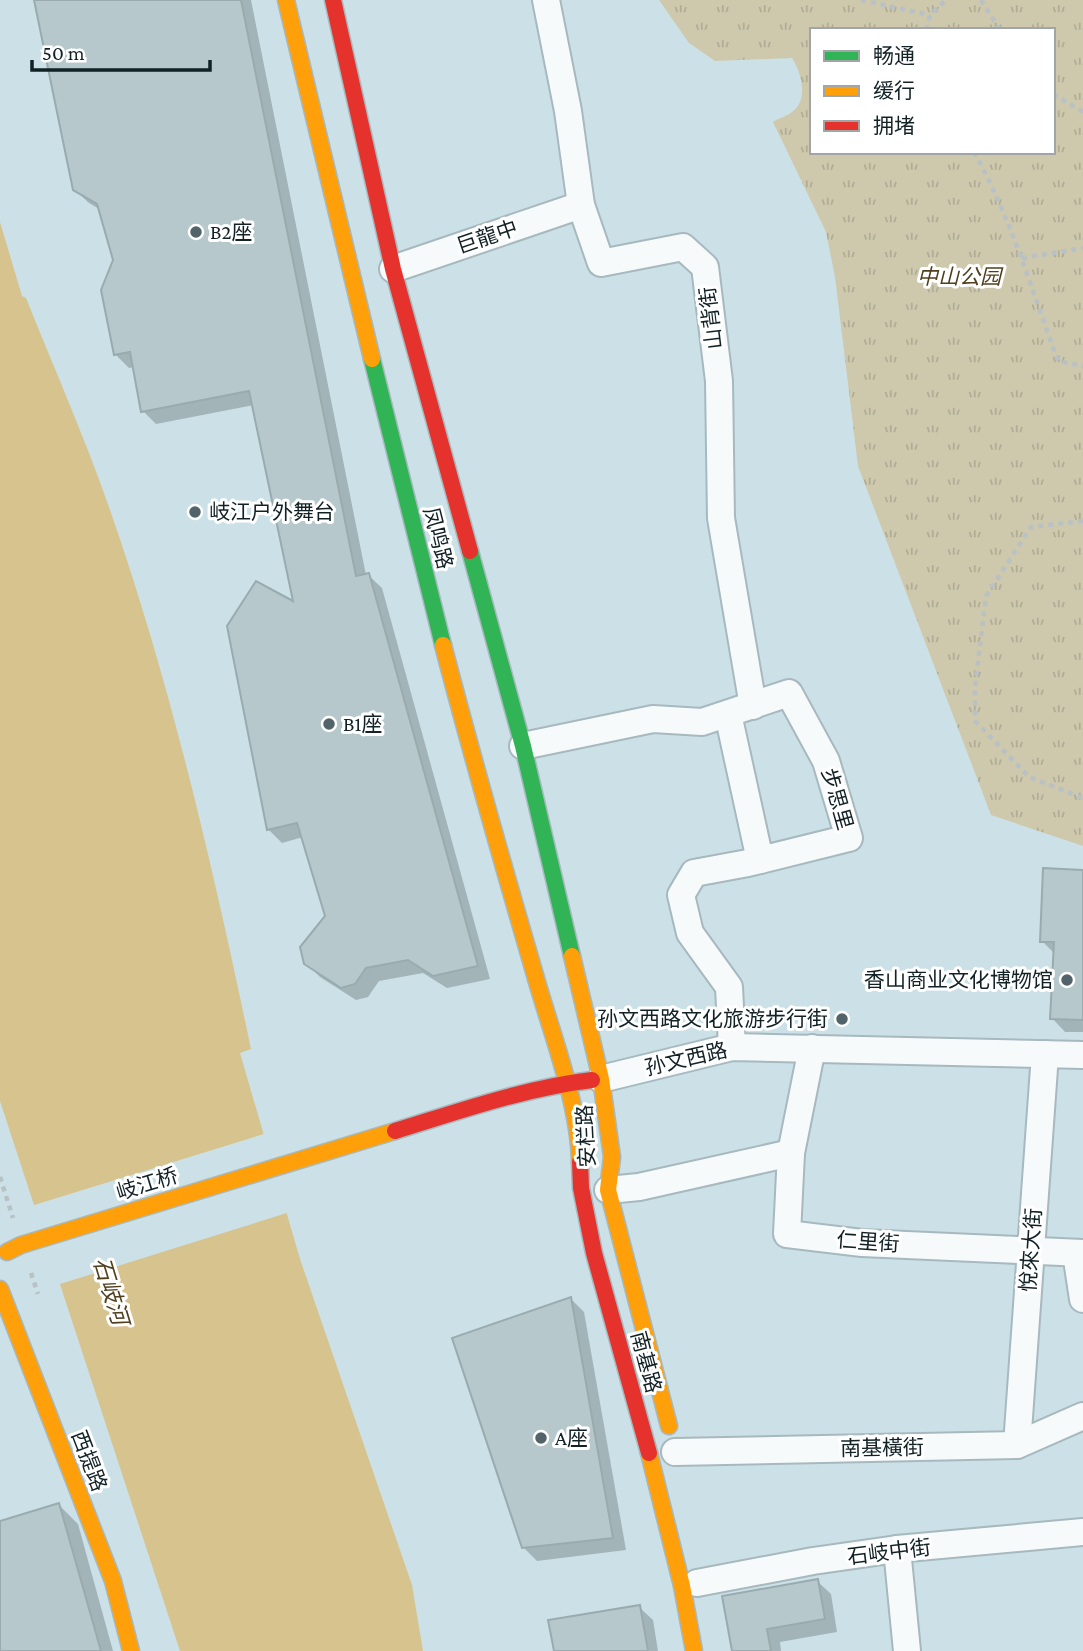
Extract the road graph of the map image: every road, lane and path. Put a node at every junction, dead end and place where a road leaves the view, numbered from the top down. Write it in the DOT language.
graph roads {
  1 [pos="286,0"];
  2 [pos="332,0"];
  3 [pos="546,0"];
  4 [pos="861,0"];
  5 [pos="946,0"];
  6 [pos="981,0"];
  7 [pos="930,15"];
  8 [pos="927,28"];
  9 [pos="999,28"];
  10 [pos="1055,95"];
  11 [pos="1083,112"];
  12 [pos="975,154"];
  13 [pos="581,205"];
  14 [pos="1083,248"];
  15 [pos="1021,258"];
  16 [pos="393,269"];
  17 [pos="1083,366"];
  18 [pos="1083,521"];
  19 [pos="741,710"];
  20 [pos="523,746"];
  21 [pos="1083,797"];
  22 [pos="760,860"];
  23 [pos="732,1047"];
  24 [pos="812,1048"];
  25 [pos="1045,1054"];
  26 [pos="1083,1055"];
  27 [pos="601,1079"];
  28 [pos="566,1083"];
  29 [pos="791,1153"];
  30 [pos="300,1159"];
  31 [pos="0,1177"];
  32 [pos="608,1191"];
  33 [pos="12,1251"];
  34 [pos="1031,1251"];
  35 [pos="1080,1253"];
  36 [pos="0,1289"];
  37 [pos="1083,1299"];
  38 [pos="1083,1416"];
  39 [pos="1017,1445"];
  40 [pos="677,1459"];
  41 [pos="1083,1532"];
  42 [pos="897,1549"];
  43 [pos="696,1576"];
  44 [pos="131,1651"];
  45 [pos="694,1651"];
  46 [pos="709,1651"];
  47 [pos="907,1651"];
  1 -- 28 [label="main road, 凤鸣路"];
  2 -- 16 [label="main road, 凤鸣路"];
  3 -- 13 [label="street, 山背街"];
  4 -- 7 [label="path"];
  5 -- 7 [label="path"];
  6 -- 9 [label="path"];
  7 -- 8 [label="path"];
  10 -- 11 [label="path"];
  12 -- 15 [label="path"];
  13 -- 16 [label="street, 巨龍中"];
  13 -- 19 [label="street, 山背街"];
  14 -- 15 [label="path"];
  15 -- 17 [label="path"];
  16 -- 20 [label="main road, 凤鸣路"];
  18 -- 21 [label="path"];
  19 -- 20 [label="street, 步思里"];
  19 -- 22 [label="street"];
  19 -- 22 [label="street, 步思里"];
  20 -- 27 [label="main road, 凤鸣路"];
  22 -- 23 [label="street, 步思里"];
  23 -- 24 [label="street, 孙文西路"];
  23 -- 27 [label="street, 孙文西路"];
  24 -- 25 [label="street, 孙文西路"];
  24 -- 29 [label="street, 仁里街"];
  25 -- 26 [label="street, 孙文西路"];
  25 -- 34 [label="street, 悅來大街"];
  27 -- 28 [label="main road, 孙文西路"];
  27 -- 32 [label="main road, 安栏路"];
  28 -- 30 [label="main road, 孙文西路"];
  28 -- 45 [label="main road, 南基路"];
  29 -- 32 [label="street"];
  29 -- 34 [label="street, 仁里街"];
  30 -- 33 [label="main road, 岐江桥"];
  31 -- 33 [label="path"];
  32 -- 40 [label="main road, 南基路"];
  34 -- 35 [label="street"];
  34 -- 39 [label="street, 悅來大街"];
  35 -- 37 [label="street"];
  36 -- 44 [label="main road, 西提路"];
  38 -- 39 [label="street, 南基橫街"];
  39 -- 40 [label="street, 南基橫街"];
  41 -- 42 [label="street, 石岐中街"];
  42 -- 43 [label="street, 石岐中街"];
  42 -- 47 [label="street"];
  43 -- 46 [label="main road"];
}
